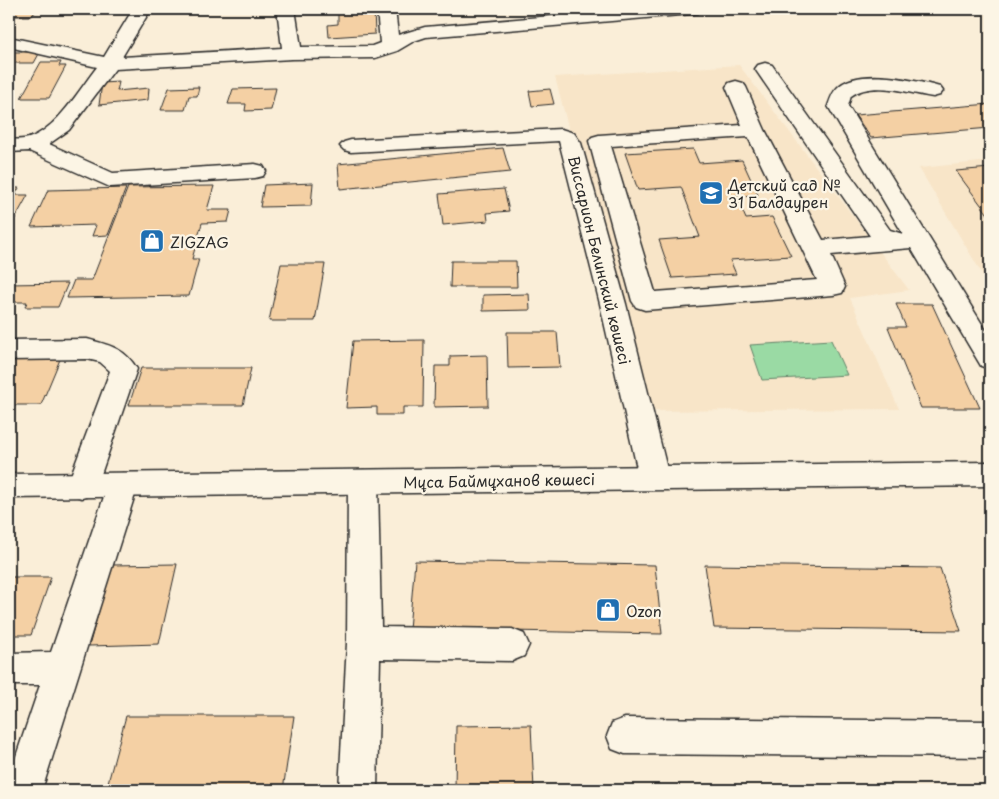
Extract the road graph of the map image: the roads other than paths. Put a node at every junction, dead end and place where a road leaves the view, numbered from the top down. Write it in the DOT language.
graph roads {
  1 [pos="142,9"];
  2 [pos="286,9"];
  3 [pos="386,9"];
  4 [pos="686,9"];
  5 [pos="9,42"];
  6 [pos="390,46"];
  7 [pos="292,52"];
  8 [pos="109,64"];
  9 [pos="765,70"];
  10 [pos="736,87"];
  11 [pos="932,91"];
  12 [pos="755,130"];
  13 [pos="599,141"];
  14 [pos="570,143"];
  15 [pos="32,144"];
  16 [pos="9,146"];
  17 [pos="351,146"];
  18 [pos="865,152"];
  19 [pos="826,156"];
  20 [pos="255,171"];
  21 [pos="892,241"];
  22 [pos="920,242"];
  23 [pos="816,249"];
  24 [pos="645,301"];
  25 [pos="612,304"];
  26 [pos="9,350"];
  27 [pos="990,358"];
  28 [pos="990,474"];
  29 [pos="654,477"];
  30 [pos="363,482"];
  31 [pos="122,485"];
  32 [pos="9,486"];
  33 [pos="82,486"];
  34 [pos="364,643"];
  35 [pos="512,645"];
  36 [pos="63,668"];
  37 [pos="9,669"];
  38 [pos="625,736"];
  39 [pos="990,738"];
  40 [pos="23,790"];
  41 [pos="358,790"];
  1 -- 8 [label="main road"];
  2 -- 7 [label="main road"];
  3 -- 6 [label="main road"];
  4 -- 6 [label="main road"];
  5 -- 8 [label="main road"];
  6 -- 7 [label="main road"];
  7 -- 8 [label="main road"];
  8 -- 15 [label="main road"];
  9 -- 19 [label="main road"];
  10 -- 12 [label="main road"];
  11 -- 18 [label="main road"];
  12 -- 13 [label="main road"];
  12 -- 23 [label="main road"];
  13 -- 14 [label="main road"];
  13 -- 24 [label="main road"];
  14 -- 17 [label="main road, Виссарион Белинский көшесі"];
  14 -- 25 [label="main road, Виссарион Белинский көшесі"];
  15 -- 16 [label="main road"];
  15 -- 20 [label="main road"];
  18 -- 19 [label="main road"];
  18 -- 22 [label="main road"];
  19 -- 21 [label="main road"];
  21 -- 22 [label="main road"];
  21 -- 23 [label="main road"];
  22 -- 27 [label="main road"];
  23 -- 24 [label="main road"];
  24 -- 25 [label="main road"];
  25 -- 29 [label="main road, Виссарион Белинский көшесі"];
  26 -- 33 [label="main road"];
  28 -- 29 [label="main road, Мұса Баймұханов көшесі"];
  29 -- 30 [label="main road, Мұса Баймұханов көшесі"];
  30 -- 31 [label="main road, Мұса Баймұханов көшесі"];
  30 -- 34 [label="main road"];
  31 -- 33 [label="main road, Мұса Баймұханов көшесі"];
  31 -- 36 [label="main road"];
  32 -- 33 [label="main road, Мұса Баймұханов көшесі"];
  34 -- 35 [label="main road"];
  34 -- 41 [label="main road"];
  36 -- 37 [label="main road"];
  36 -- 40 [label="main road"];
  38 -- 39 [label="main road"];
}
